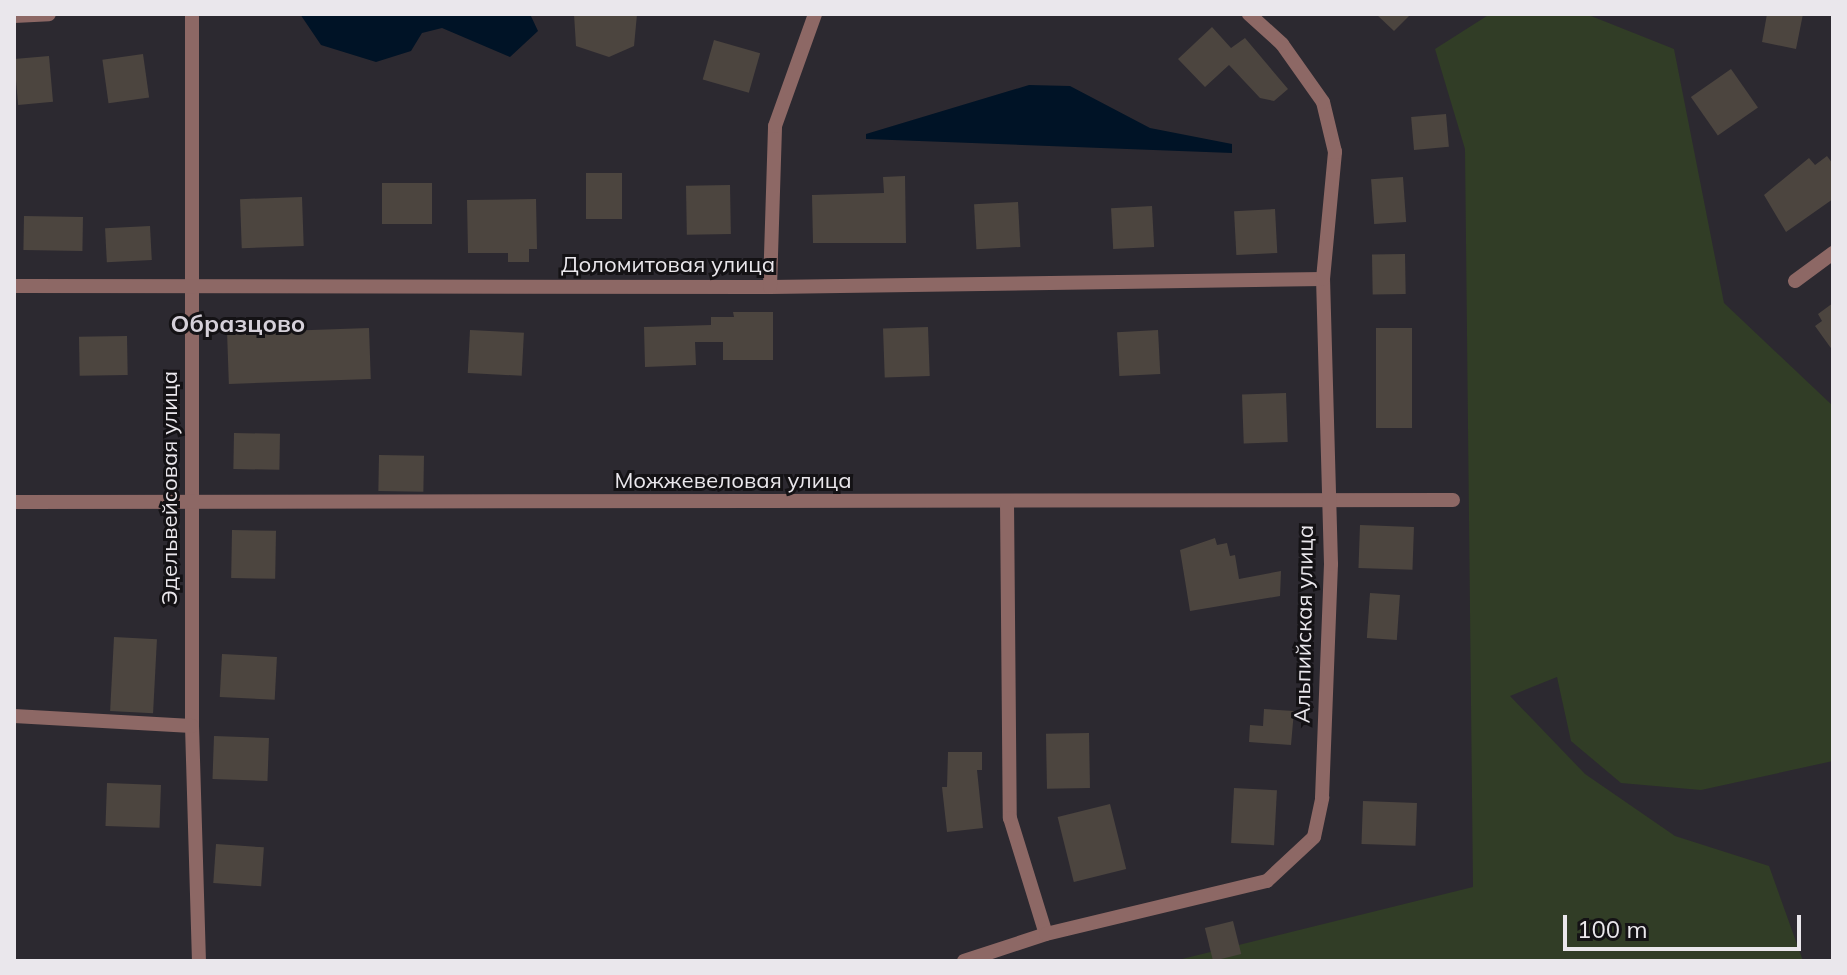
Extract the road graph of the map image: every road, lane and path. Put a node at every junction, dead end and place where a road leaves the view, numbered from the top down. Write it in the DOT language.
graph roads {
  1 [pos="49,14"];
  2 [pos="192,14"];
  3 [pos="815,14"];
  4 [pos="1249,14"];
  5 [pos="14,16"];
  6 [pos="1833,253"];
  7 [pos="1323,279"];
  8 [pos="1795,281"];
  9 [pos="14,286"];
  10 [pos="770,287"];
  11 [pos="192,289"];
  12 [pos="1326,499"];
  13 [pos="1453,500"];
  14 [pos="14,502"];
  15 [pos="193,502"];
  16 [pos="1007,502"];
  17 [pos="14,716"];
  18 [pos="192,726"];
  19 [pos="1046,934"];
  20 [pos="199,961"];
  21 [pos="964,961"];
  1 -- 5 [label="street"];
  2 -- 11 [label="street, Эдельвейсовая улица"];
  3 -- 10 [label="street"];
  4 -- 7 [label="street, Альпийская улица"];
  6 -- 8 [label="street"];
  7 -- 10 [label="street, Доломитовая улица"];
  7 -- 12 [label="street, Альпийская улица"];
  9 -- 11 [label="street, Доломитовая улица"];
  10 -- 11 [label="street, Доломитовая улица"];
  11 -- 15 [label="street, Эдельвейсовая улица"];
  12 -- 13 [label="street, Можжевеловая улица"];
  12 -- 16 [label="street, Можжевеловая улица"];
  12 -- 19 [label="street, Альпийская улица"];
  14 -- 15 [label="street, Можжевеловая улица"];
  15 -- 16 [label="street, Можжевеловая улица"];
  15 -- 18 [label="street, Эдельвейсовая улица"];
  16 -- 19 [label="street"];
  17 -- 18 [label="street"];
  18 -- 20 [label="street, Эдельвейсовая улица"];
  19 -- 21 [label="street, Альпийская улица"];
}
